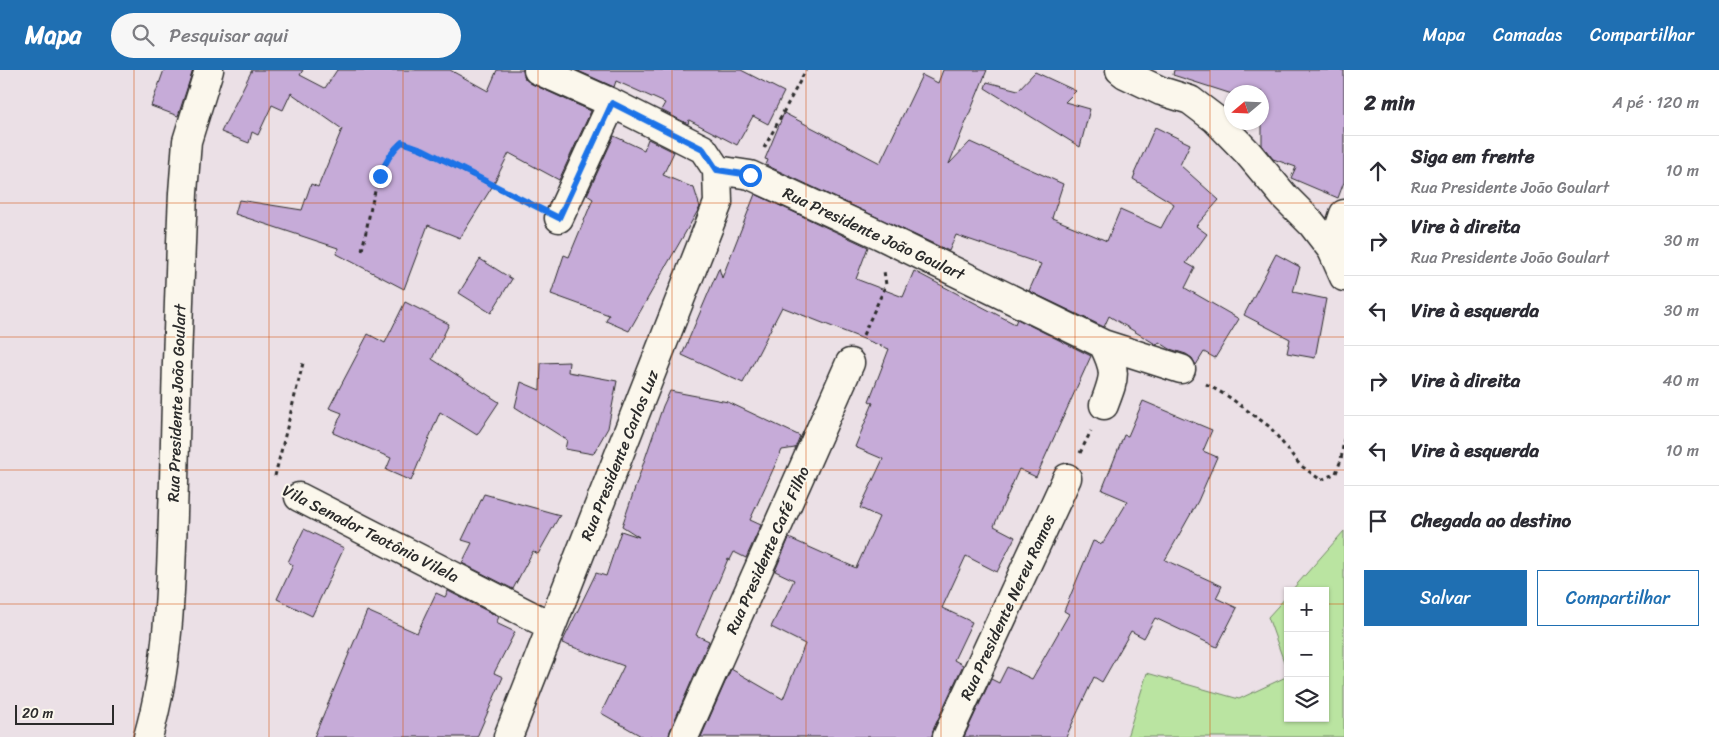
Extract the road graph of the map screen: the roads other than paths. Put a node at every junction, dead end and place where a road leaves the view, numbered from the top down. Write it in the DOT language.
graph roads {
  1 [pos="209,70"];
  2 [pos="538,70"];
  3 [pos="1120,70"];
  4 [pos="612,103"];
  5 [pos="717,170"];
  6 [pos="1344,214"];
  7 [pos="559,218"];
  8 [pos="1332,250"];
  9 [pos="1344,277"];
  10 [pos="1103,344"];
  11 [pos="850,363"];
  12 [pos="1181,369"];
  13 [pos="1104,405"];
  14 [pos="1067,478"];
  15 [pos="299,497"];
  16 [pos="551,626"];
  17 [pos="148,737"];
  18 [pos="508,737"];
  19 [pos="684,737"];
  20 [pos="947,737"];
  1 -- 17 [label="street, Rua Presidente João Goulart"];
  2 -- 4 [label="street"];
  3 -- 8 [label="street"];
  4 -- 5 [label="street"];
  4 -- 7 [label="street"];
  5 -- 10 [label="street, Rua Presidente João Goulart"];
  5 -- 16 [label="street, Rua Presidente Carlos Luz"];
  6 -- 8 [label="street"];
  8 -- 9 [label="street"];
  10 -- 12 [label="street, Rua Presidente João Goulart"];
  10 -- 13 [label="street"];
  11 -- 19 [label="street, Rua Presidente Café Filho"];
  14 -- 20 [label="street, Rua Presidente Nereu Ramos"];
  15 -- 16 [label="street, Vila Senador Teotônio Vilela"];
  16 -- 18 [label="street, Rua Presidente Carlos Luz"];
}
